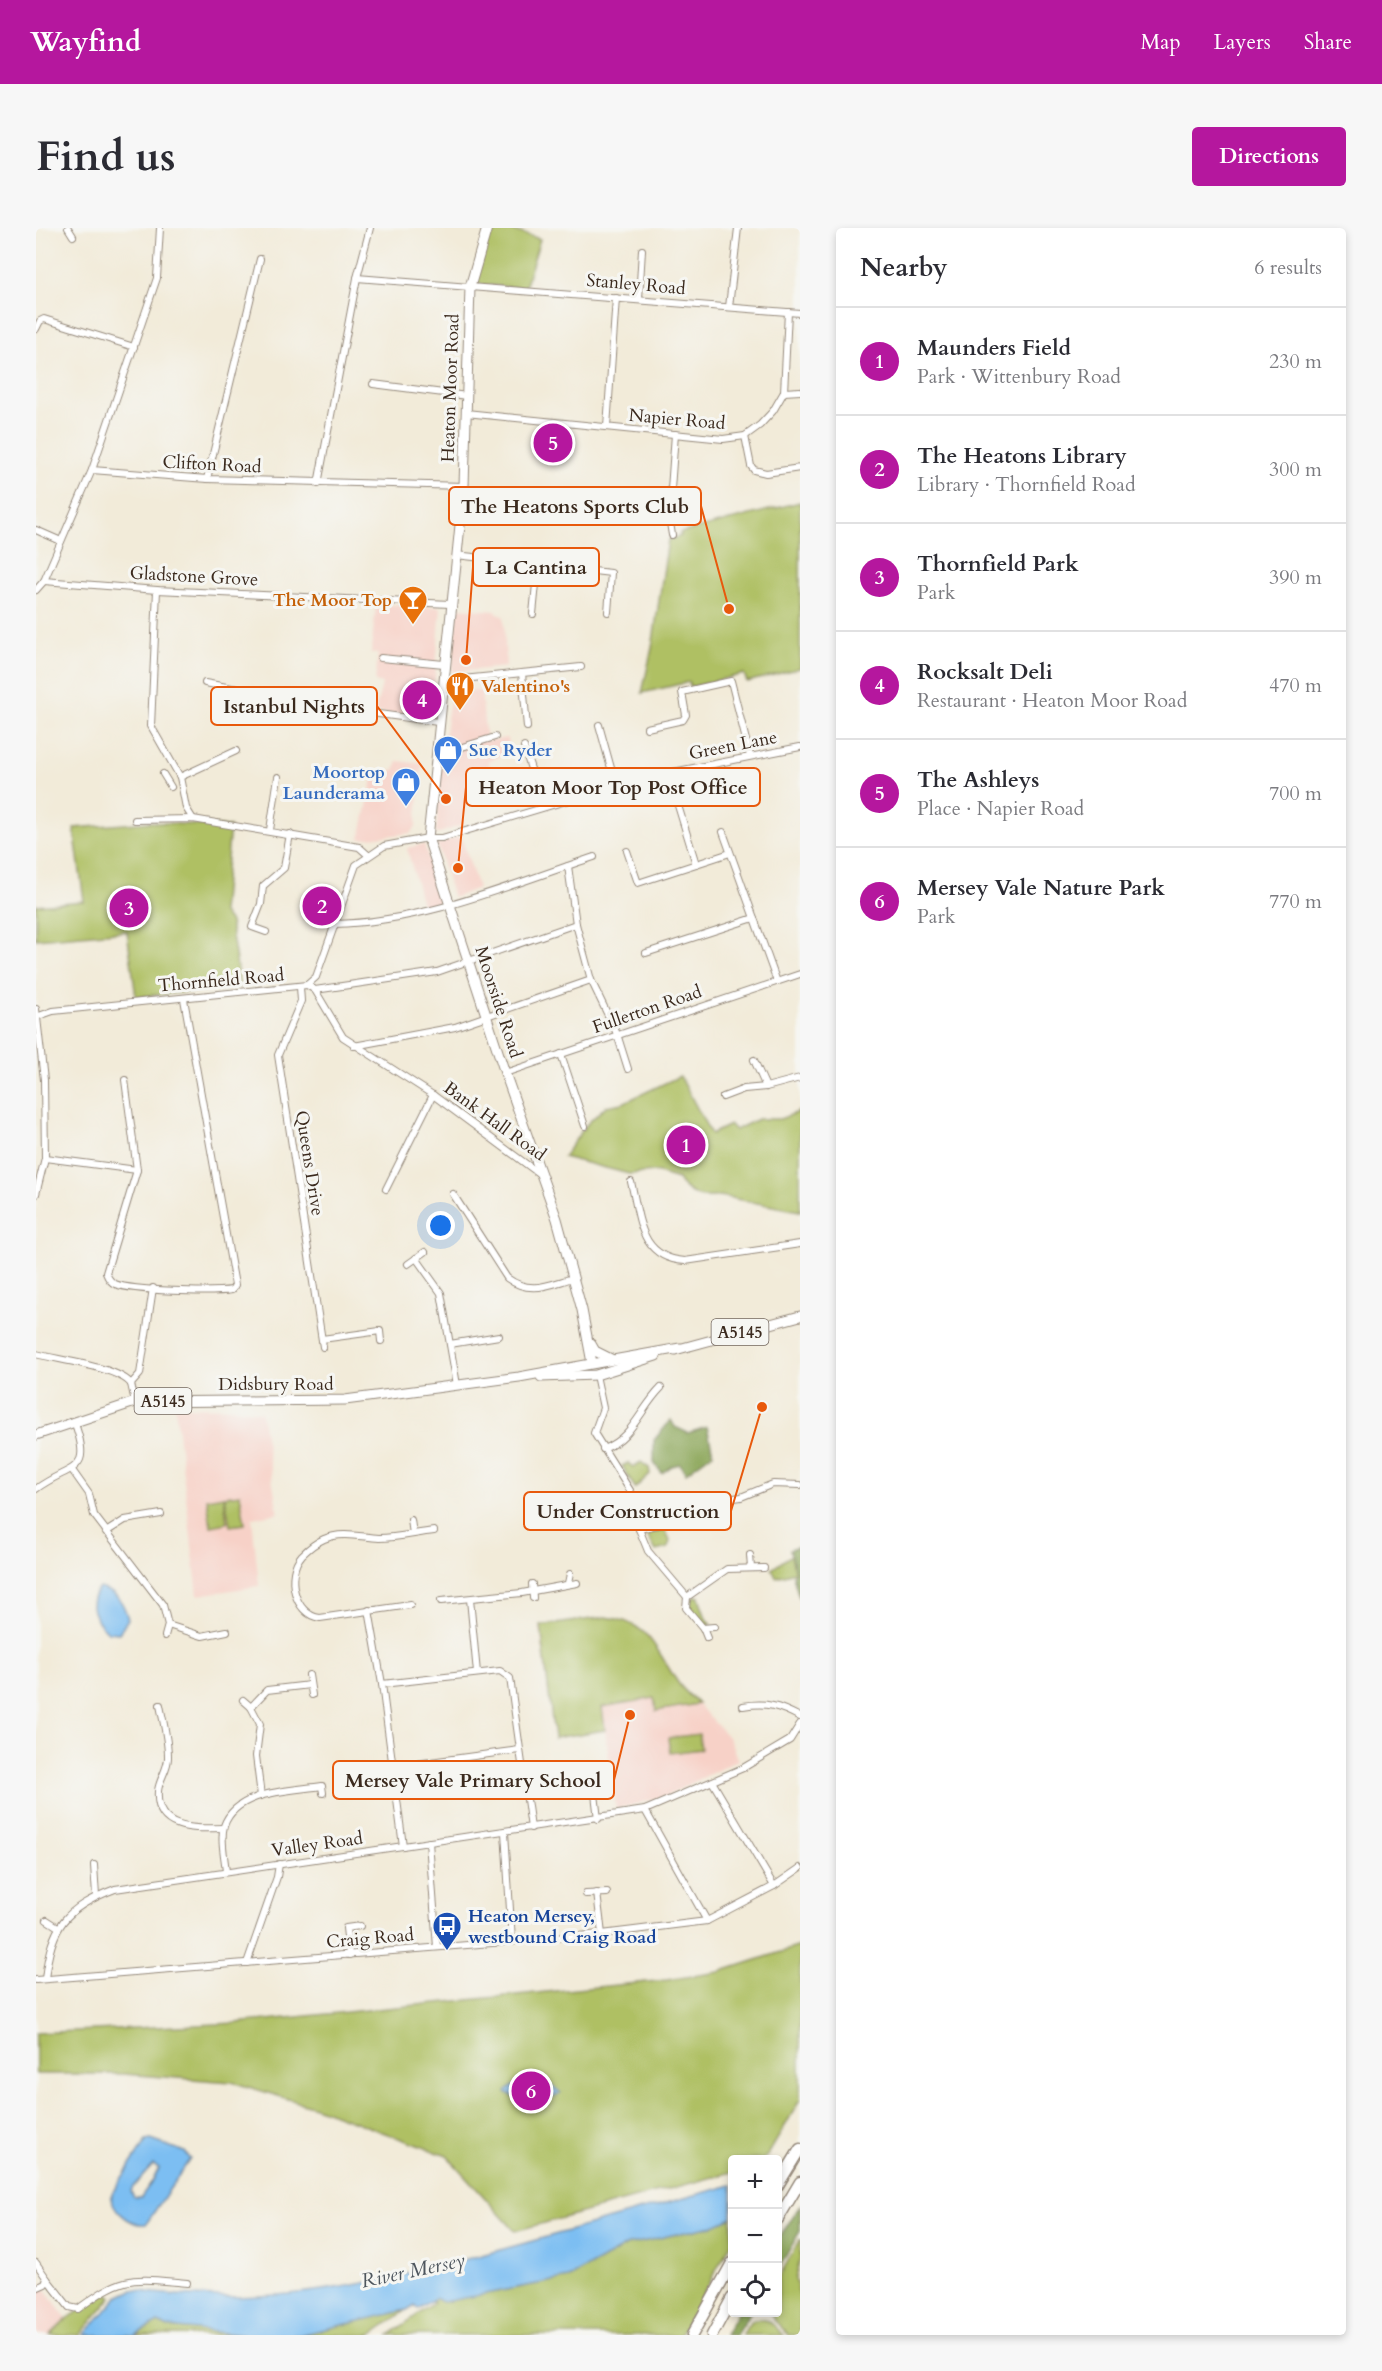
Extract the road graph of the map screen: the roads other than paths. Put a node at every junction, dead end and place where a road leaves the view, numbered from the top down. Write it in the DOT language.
graph roads {
  1 [pos="68,228"];
  2 [pos="160,228"];
  3 [pos="370,228"];
  4 [pos="488,228"];
  5 [pos="738,228"];
  6 [pos="73,236"];
  7 [pos="642,249"];
  8 [pos="260,259"];
  9 [pos="357,278"];
  10 [pos="470,287"];
  11 [pos="616,297"];
  12 [pos="639,299"];
  13 [pos="729,307"];
  14 [pos="788,312"];
  15 [pos="800,313"];
  16 [pos="36,329"];
  17 [pos="134,348"];
  18 [pos="373,384"];
  19 [pos="800,391"];
  20 [pos="784,392"];
  21 [pos="467,396"];
  22 [pos="466,413"];
  23 [pos="607,427"];
  24 [pos="675,434"];
  25 [pos="745,436"];
  26 [pos="800,468"];
  27 [pos="92,470"];
  28 [pos="207,480"];
  29 [pos="318,484"];
  30 [pos="464,486"];
  31 [pos="36,530"];
  32 [pos="672,535"];
  33 [pos="61,541"];
  34 [pos="456,555"];
  35 [pos="538,564"];
  36 [pos="44,581"];
  37 [pos="36,590"];
  38 [pos="158,590"];
  39 [pos="450,604"];
  40 [pos="608,612"];
  41 [pos="533,614"];
  42 [pos="381,658"];
  43 [pos="444,664"];
  44 [pos="581,668"];
  45 [pos="522,673"];
  46 [pos="442,681"];
  47 [pos="205,683"];
  48 [pos="438,722"];
  49 [pos="599,725"];
  50 [pos="527,727"];
  51 [pos="646,728"];
  52 [pos="495,737"];
  53 [pos="524,747"];
  54 [pos="800,747"];
  55 [pos="236,751"];
  56 [pos="436,755"];
  57 [pos="750,756"];
  58 [pos="668,773"];
  59 [pos="179,776"];
  60 [pos="278,777"];
  61 [pos="616,786"];
  62 [pos="171,787"];
  63 [pos="543,807"];
  64 [pos="192,819"];
  65 [pos="135,820"];
  66 [pos="270,830"];
  67 [pos="723,832"];
  68 [pos="290,834"];
  69 [pos="428,838"];
  70 [pos="627,851"];
  71 [pos="730,853"];
  72 [pos="368,855"];
  73 [pos="594,858"];
  74 [pos="696,864"];
  75 [pos="568,866"];
  76 [pos="451,904"];
  77 [pos="754,918"];
  78 [pos="334,924"];
  79 [pos="576,924"];
  80 [pos="266,932"];
  81 [pos="646,953"];
  82 [pos="469,961"];
  83 [pos="800,974"];
  84 [pos="591,980"];
  85 [pos="777,982"];
  86 [pos="307,985"];
  87 [pos="300,987"];
  88 [pos="315,990"];
  89 [pos="184,999"];
  90 [pos="36,1009"];
  91 [pos="37,1017"];
  92 [pos="486,1017"];
  93 [pos="617,1034"];
  94 [pos="354,1046"];
  95 [pos="561,1054"];
  96 [pos="754,1060"];
  97 [pos="628,1069"];
  98 [pos="505,1073"];
  99 [pos="800,1078"];
  100 [pos="44,1080"];
  101 [pos="125,1080"];
  102 [pos="36,1081"];
  103 [pos="766,1087"];
  104 [pos="433,1095"];
  105 [pos="723,1097"];
  106 [pos="585,1126"];
  107 [pos="45,1158"];
  108 [pos="137,1170"];
  109 [pos="542,1175"];
  110 [pos="631,1182"];
  111 [pos="386,1189"];
  112 [pos="36,1194"];
  113 [pos="453,1194"];
  114 [pos="800,1244"];
  115 [pos="425,1252"];
  116 [pos="416,1258"];
  117 [pos="408,1264"];
  118 [pos="573,1278"];
  119 [pos="153,1288"];
  120 [pos="800,1316"];
  121 [pos="499,1336"];
  122 [pos="587,1336"];
  123 [pos="381,1341"];
  124 [pos="450,1344"];
  125 [pos="680,1348"];
  126 [pos="36,1354"];
  127 [pos="611,1359"];
  128 [pos="592,1363"];
  129 [pos="596,1374"];
  130 [pos="519,1377"];
  131 [pos="132,1384"];
  132 [pos="457,1385"];
  133 [pos="661,1388"];
  134 [pos="135,1402"];
  135 [pos="74,1421"];
  136 [pos="36,1435"];
  137 [pos="603,1449"];
  138 [pos="72,1470"];
  139 [pos="800,1484"];
  140 [pos="36,1489"];
  141 [pos="161,1514"];
  142 [pos="411,1520"];
  143 [pos="639,1529"];
  144 [pos="434,1531"];
  145 [pos="106,1532"];
  146 [pos="412,1534"];
  147 [pos="750,1555"];
  148 [pos="752,1568"];
  149 [pos="764,1568"];
  150 [pos="570,1574"];
  151 [pos="577,1582"];
  152 [pos="568,1584"];
  153 [pos="687,1597"];
  154 [pos="470,1599"];
  155 [pos="441,1600"];
  156 [pos="410,1605"];
  157 [pos="369,1610"];
  158 [pos="168,1625"];
  159 [pos="714,1627"];
  160 [pos="703,1628"];
  161 [pos="227,1631"];
  162 [pos="165,1636"];
  163 [pos="707,1638"];
  164 [pos="477,1673"];
  165 [pos="309,1675"];
  166 [pos="382,1684"];
  167 [pos="310,1685"];
  168 [pos="312,1695"];
  169 [pos="243,1700"];
  170 [pos="160,1705"];
  171 [pos="743,1706"];
  172 [pos="251,1707"];
  173 [pos="800,1718"];
  174 [pos="800,1725"];
  175 [pos="519,1750"];
  176 [pos="393,1767"];
  177 [pos="592,1769"];
  178 [pos="713,1783"];
  179 [pos="322,1789"];
  180 [pos="261,1796"];
  181 [pos="645,1809"];
  182 [pos="598,1818"];
  183 [pos="223,1828"];
  184 [pos="531,1828"];
  185 [pos="505,1832"];
  186 [pos="429,1842"];
  187 [pos="403,1846"];
  188 [pos="279,1864"];
  189 [pos="94,1865"];
  190 [pos="800,1868"];
  191 [pos="226,1872"];
  192 [pos="774,1886"];
  193 [pos="597,1893"];
  194 [pos="608,1893"];
  195 [pos="586,1894"];
  196 [pos="96,1896"];
  197 [pos="47,1920"];
  198 [pos="706,1921"];
  199 [pos="360,1926"];
  200 [pos="58,1927"];
  201 [pos="602,1934"];
  202 [pos="512,1941"];
  203 [pos="437,1947"];
  204 [pos="349,1955"];
  205 [pos="247,1963"];
  206 [pos="45,1979"];
  207 [pos="36,1980"];
  208 [pos="800,2149"];
  209 [pos="782,2178"];
  210 [pos="800,2182"];
  211 [pos="782,2210"];
  212 [pos="36,2263"];
  213 [pos="728,2270"];
  214 [pos="47,2279"];
  215 [pos="186,2283"];
  216 [pos="36,2288"];
  217 [pos="728,2305"];
  218 [pos="692,2335"];
  219 [pos="712,2335"];
  1 -- 6 [label="street"];
  2 -- 17 [label="street"];
  3 -- 9 [label="street"];
  4 -- 10 [label="main road, Heaton Moor Road"];
  5 -- 13 [label="street"];
  7 -- 12 [label="street"];
  8 -- 28 [label="street"];
  9 -- 10 [label="street, Stanley Road"];
  9 -- 29 [label="street"];
  10 -- 11 [label="street, Stanley Road"];
  10 -- 21 [label="main road, Heaton Moor Road"];
  11 -- 12 [label="street, Stanley Road"];
  11 -- 23 [label="street"];
  12 -- 13 [label="street, Stanley Road"];
  13 -- 14 [label="street, Stanley Road"];
  14 -- 15 [label="street, Stanley Road"];
  14 -- 20 [label="street"];
  16 -- 17 [label="street"];
  17 -- 27 [label="street"];
  18 -- 21 [label="street"];
  19 -- 20 [label="street"];
  20 -- 25 [label="street, Napier Road"];
  21 -- 22 [label="main road, Heaton Moor Road"];
  22 -- 23 [label="street, Napier Road"];
  22 -- 30 [label="main road, Heaton Moor Road"];
  23 -- 24 [label="street, Napier Road"];
  24 -- 25 [label="street, Napier Road"];
  24 -- 32 [label="street"];
  25 -- 26 [label="street"];
  27 -- 28 [label="street, Clifton Road"];
  27 -- 33 [label="street"];
  28 -- 29 [label="street, Clifton Road"];
  29 -- 30 [label="street, Clifton Road"];
  30 -- 34 [label="main road, Heaton Moor Road"];
  31 -- 33 [label="street"];
  33 -- 36 [label="street"];
  34 -- 35 [label="street"];
  34 -- 39 [label="main road, Heaton Moor Road"];
  35 -- 40 [label="street"];
  35 -- 41 [label="street"];
  36 -- 37 [label="street"];
  36 -- 38 [label="street, Gladstone Grove"];
  38 -- 39 [label="street, Gladstone Grove"];
  38 -- 59 [label="street"];
  39 -- 43 [label="main road, Heaton Moor Road"];
  42 -- 43 [label="street"];
  43 -- 46 [label="main road, Heaton Moor Road"];
  44 -- 45 [label="street"];
  45 -- 46 [label="street"];
  45 -- 50 [label="street"];
  46 -- 48 [label="main road, Heaton Moor Road"];
  47 -- 48 [label="street"];
  48 -- 56 [label="main road, Heaton Moor Road"];
  49 -- 61 [label="street"];
  51 -- 57 [label="street"];
  52 -- 56 [label="street"];
  53 -- 63 [label="street"];
  54 -- 57 [label="street, Green Lane"];
  55 -- 59 [label="street"];
  56 -- 69 [label="main road, Heaton Moor Road"];
  57 -- 58 [label="street, Green Lane"];
  58 -- 61 [label="street, Green Lane"];
  58 -- 74 [label="street"];
  59 -- 62 [label="street"];
  59 -- 64 [label="street"];
  60 -- 66 [label="street"];
  61 -- 63 [label="street, Green Lane"];
  63 -- 69 [label="street, Green Lane"];
  64 -- 65 [label="street"];
  64 -- 66 [label="street"];
  66 -- 68 [label="street"];
  67 -- 71 [label="street"];
  68 -- 72 [label="street"];
  68 -- 80 [label="street"];
  69 -- 72 [label="street"];
  69 -- 76 [label="main road, Moorside Road"];
  70 -- 74 [label="street"];
  71 -- 74 [label="street"];
  71 -- 77 [label="street"];
  72 -- 78 [label="street, Thornfield Road"];
  73 -- 75 [label="street"];
  75 -- 76 [label="street"];
  75 -- 79 [label="street"];
  76 -- 78 [label="street"];
  76 -- 82 [label="main road, Moorside Road"];
  77 -- 81 [label="street"];
  77 -- 85 [label="street"];
  78 -- 86 [label="street, Thornfield Road"];
  79 -- 82 [label="street"];
  79 -- 84 [label="street"];
  82 -- 88 [label="street"];
  82 -- 92 [label="main road, Moorside Road"];
  83 -- 85 [label="street, Fullerton Road"];
  84 -- 92 [label="street"];
  84 -- 93 [label="street"];
  85 -- 93 [label="street, Fullerton Road"];
  86 -- 87 [label="street, Thornfield Road"];
  86 -- 88 [label="street, Bank Hall Road"];
  87 -- 89 [label="street, Thornfield Road"];
  87 -- 123 [label="street, Queens Drive"];
  88 -- 94 [label="street, Bank Hall Road"];
  89 -- 91 [label="street, Thornfield Road"];
  89 -- 119 [label="street"];
  90 -- 91 [label="street"];
  91 -- 100 [label="street"];
  92 -- 94 [label="street"];
  92 -- 98 [label="main road, Moorside Road"];
  93 -- 95 [label="street, Fullerton Road"];
  93 -- 97 [label="street"];
  94 -- 104 [label="street, Bank Hall Road"];
  95 -- 98 [label="street, Fullerton Road"];
  95 -- 106 [label="street"];
  96 -- 103 [label="street"];
  98 -- 109 [label="main road, Moorside Road"];
  99 -- 103 [label="street"];
  100 -- 102 [label="street"];
  100 -- 107 [label="street"];
  101 -- 108 [label="street"];
  103 -- 105 [label="street"];
  104 -- 109 [label="street, Bank Hall Road"];
  104 -- 111 [label="street"];
  107 -- 108 [label="street"];
  107 -- 112 [label="street"];
  108 -- 119 [label="street"];
  109 -- 118 [label="main road, Bank Hall Road"];
  110 -- 114 [label="street"];
  113 -- 118 [label="street"];
  115 -- 116 [label="street"];
  116 -- 117 [label="street"];
  116 -- 124 [label="street"];
  118 -- 122 [label="main road, Bank Hall Road"];
  119 -- 131 [label="street"];
  120 -- 125 [label="main road, Didsbury Road / A5145"];
  121 -- 124 [label="street"];
  122 -- 127 [label="main road, Bank Hall Road"];
  122 -- 128 [label="main road, Bank Hall Road"];
  124 -- 132 [label="street"];
  125 -- 127 [label="main road, Didsbury Road / A5145"];
  125 -- 129 [label="main road, Didsbury Road / A5145"];
  126 -- 131 [label="street"];
  127 -- 128 [label="main road, Didsbury Road / A5145"];
  128 -- 129 [label="main road"];
  128 -- 130 [label="main road, Didsbury Road / A5145"];
  129 -- 130 [label="main road, Didsbury Road / A5145"];
  129 -- 137 [label="street"];
  130 -- 132 [label="main road, Didsbury Road / A5145"];
  131 -- 134 [label="street"];
  132 -- 134 [label="main road, Didsbury Road / A5145"];
  133 -- 137 [label="street"];
  134 -- 135 [label="main road, Didsbury Road / A5145"];
  135 -- 136 [label="main road, Didsbury Road / A5145"];
  135 -- 138 [label="street"];
  137 -- 143 [label="street"];
  138 -- 140 [label="street"];
  138 -- 145 [label="street"];
  139 -- 143 [label="street"];
  141 -- 145 [label="street"];
  142 -- 146 [label="street"];
  143 -- 153 [label="street"];
  144 -- 146 [label="street"];
  145 -- 158 [label="street"];
  146 -- 157 [label="street"];
  147 -- 148 [label="street"];
  148 -- 149 [label="street"];
  148 -- 153 [label="street"];
  150 -- 152 [label="street"];
  151 -- 152 [label="street"];
  152 -- 154 [label="street"];
  153 -- 160 [label="street"];
  154 -- 155 [label="street"];
  154 -- 164 [label="street"];
  156 -- 157 [label="street"];
  157 -- 166 [label="street"];
  158 -- 161 [label="street"];
  158 -- 162 [label="street"];
  159 -- 160 [label="street"];
  160 -- 163 [label="street"];
  164 -- 166 [label="street"];
  164 -- 175 [label="street"];
  165 -- 167 [label="street"];
  166 -- 176 [label="street"];
  167 -- 168 [label="street"];
  167 -- 172 [label="street"];
  169 -- 172 [label="street"];
  170 -- 183 [label="street"];
  171 -- 173 [label="street"];
  172 -- 180 [label="street"];
  174 -- 178 [label="street, Valley Road"];
  175 -- 176 [label="street"];
  175 -- 184 [label="street"];
  176 -- 187 [label="street"];
  177 -- 182 [label="street"];
  178 -- 181 [label="street, Valley Road"];
  178 -- 192 [label="street"];
  179 -- 180 [label="street"];
  180 -- 183 [label="street"];
  181 -- 182 [label="street, Valley Road"];
  181 -- 198 [label="street"];
  182 -- 184 [label="street, Valley Road"];
  183 -- 191 [label="street"];
  184 -- 185 [label="street, Valley Road"];
  185 -- 186 [label="street, Valley Road"];
  185 -- 202 [label="street"];
  186 -- 187 [label="street, Valley Road"];
  186 -- 203 [label="street"];
  187 -- 188 [label="street, Valley Road"];
  188 -- 191 [label="street, Valley Road"];
  188 -- 205 [label="street"];
  189 -- 196 [label="street"];
  190 -- 192 [label="street, Craig Road"];
  191 -- 196 [label="street, Valley Road"];
  192 -- 198 [label="street, Craig Road"];
  193 -- 194 [label="street"];
  193 -- 195 [label="street"];
  193 -- 201 [label="street"];
  196 -- 200 [label="street, Valley Road"];
  197 -- 200 [label="street"];
  198 -- 201 [label="street, Craig Road"];
  199 -- 204 [label="street"];
  200 -- 206 [label="street, Valley Road"];
  201 -- 202 [label="street, Craig Road"];
  202 -- 203 [label="street, Craig Road"];
  203 -- 204 [label="street, Craig Road"];
  204 -- 205 [label="street, Craig Road"];
  205 -- 206 [label="street, Craig Road"];
  206 -- 207 [label="street, Craig Road"];
  208 -- 209 [label="highway"];
  210 -- 211 [label="highway"];
  212 -- 214 [label="street"];
  213 -- 218 [label="highway"];
  214 -- 215 [label="street"];
  214 -- 216 [label="street"];
  217 -- 219 [label="highway"];
}
